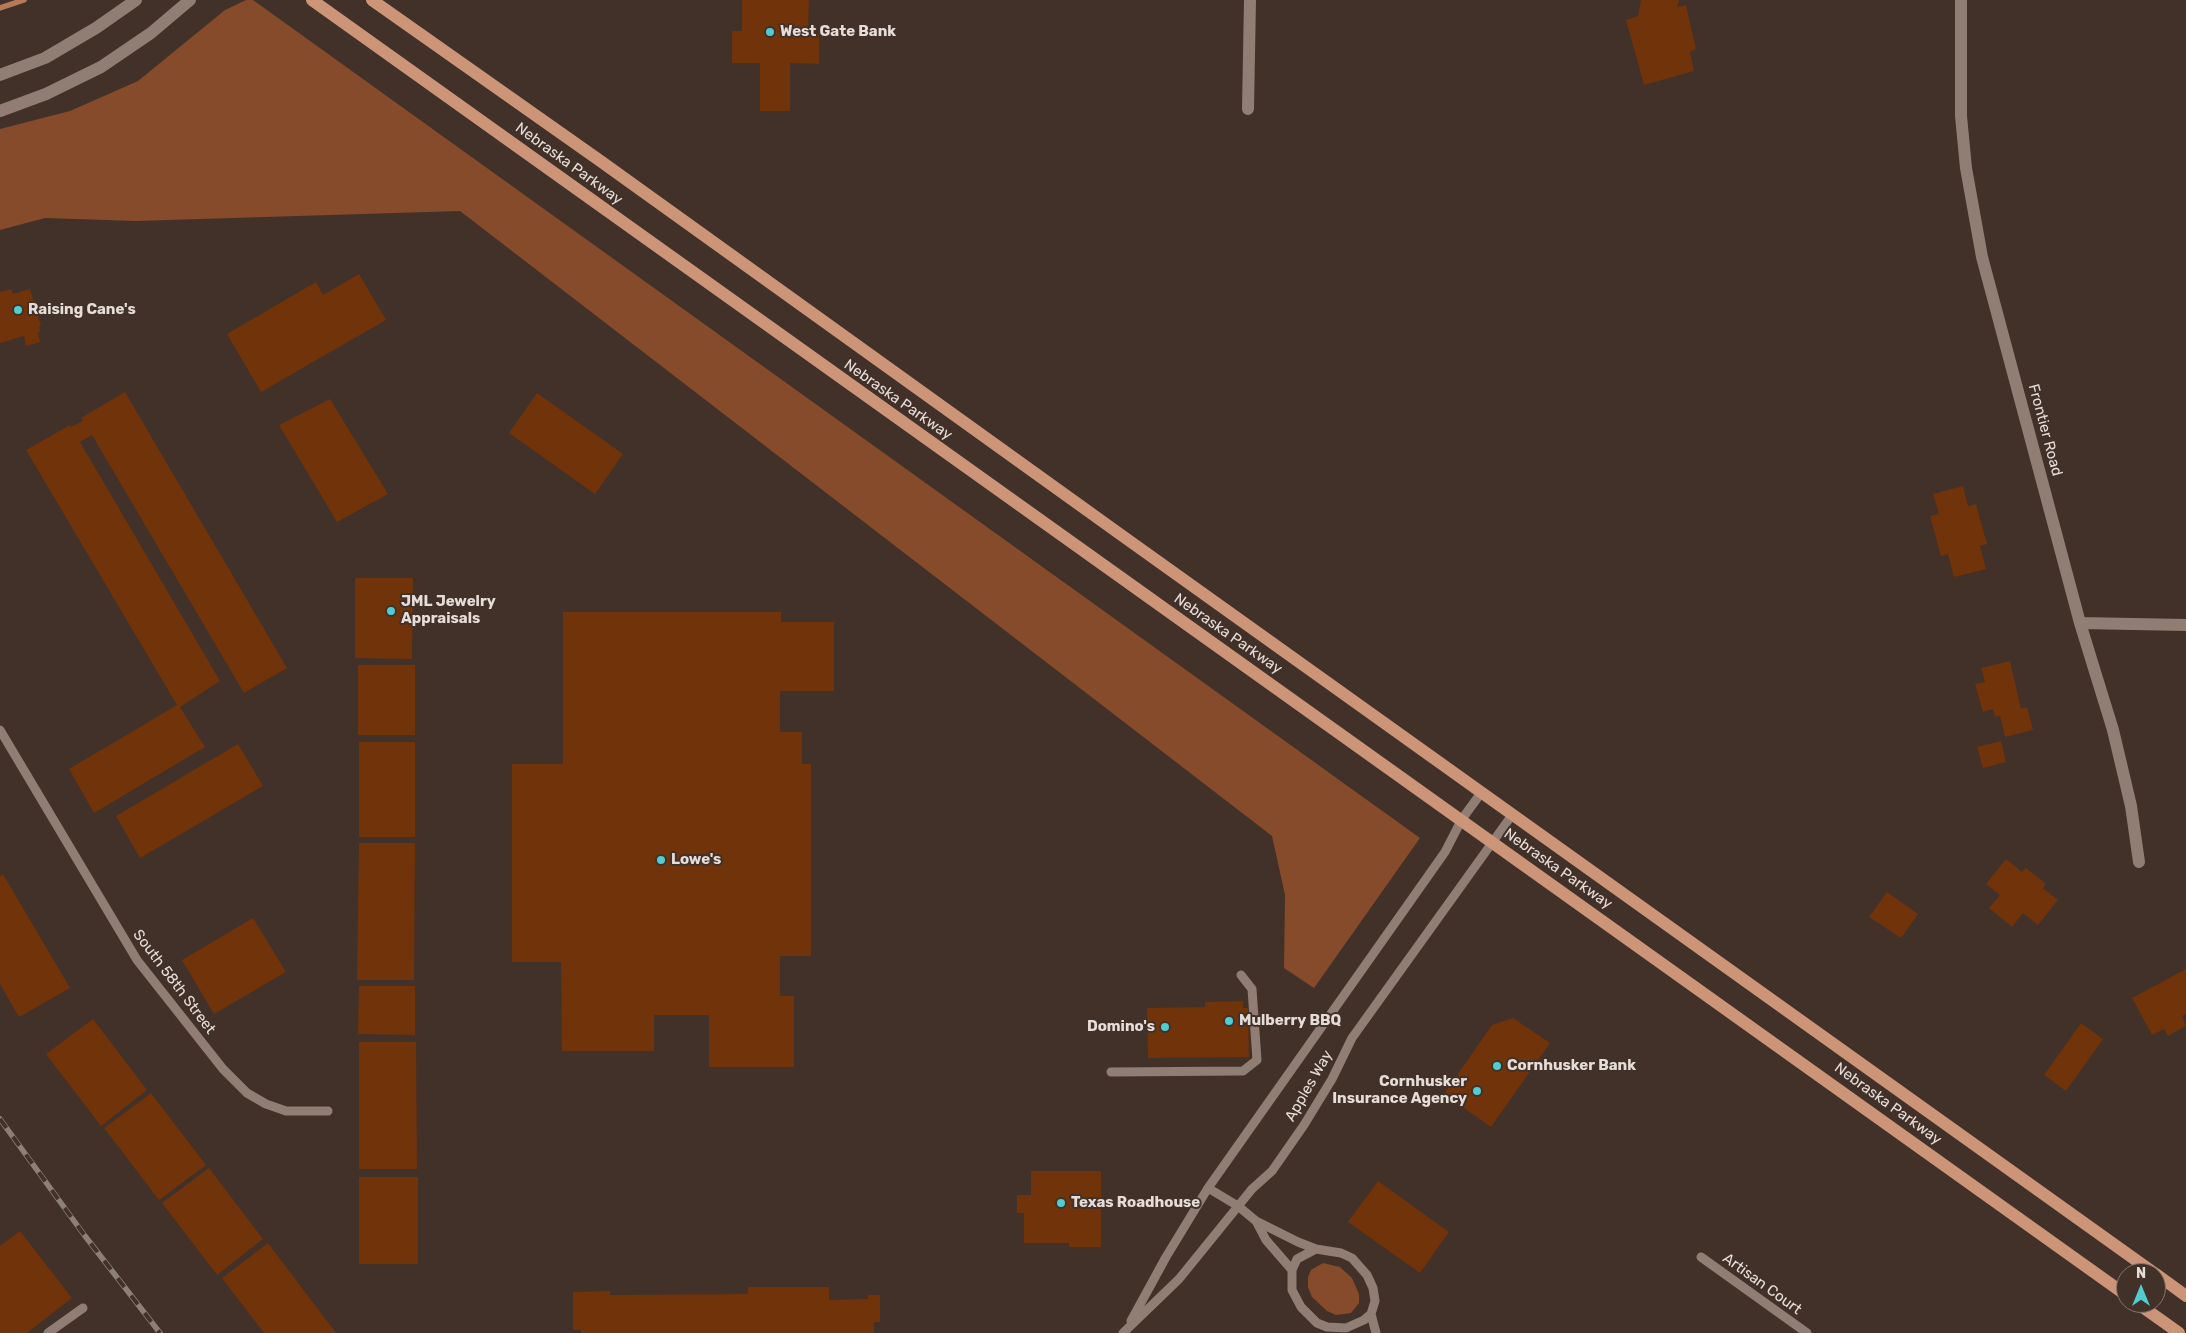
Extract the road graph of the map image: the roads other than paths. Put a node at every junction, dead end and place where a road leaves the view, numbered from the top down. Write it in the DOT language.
graph roads {
  1 [pos="136,0"];
  2 [pos="190,0"];
  3 [pos="312,0"];
  4 [pos="372,0"];
  5 [pos="1250,0"];
  6 [pos="1961,0"];
  7 [pos="0,75"];
  8 [pos="1248,109"];
  9 [pos="0,110"];
  10 [pos="2080,623"];
  11 [pos="2186,625"];
  12 [pos="0,730"];
  13 [pos="1481,793"];
  14 [pos="1512,815"];
  15 [pos="1462,819"];
  16 [pos="1493,842"];
  17 [pos="2139,862"];
  18 [pos="1241,974"];
  19 [pos="1110,1072"];
  20 [pos="328,1111"];
  21 [pos="1208,1188"];
  22 [pos="1238,1206"];
  23 [pos="1256,1221"];
  24 [pos="1316,1249"];
  25 [pos="1701,1257"];
  26 [pos="2140,1263"];
  27 [pos="1292,1270"];
  28 [pos="2166,1282"];
  29 [pos="2116,1288"];
  30 [pos="2186,1296"];
  31 [pos="83,1308"];
  32 [pos="2152,1313"];
  33 [pos="1371,1314"];
  34 [pos="1125,1332"];
  35 [pos="48,1333"];
  36 [pos="1376,1333"];
  37 [pos="1807,1333"];
  38 [pos="2179,1333"];
  1 -- 7 [label="street"];
  2 -- 9 [label="street"];
  3 -- 15 [label="main road, Nebraska Parkway"];
  4 -- 13 [label="main road, Nebraska Parkway"];
  5 -- 8 [label="street"];
  6 -- 10 [label="street, Frontier Road"];
  10 -- 11 [label="street"];
  10 -- 17 [label="street, Frontier Road"];
  12 -- 20 [label="lane, South 58th Street"];
  13 -- 14 [label="main road, Nebraska Parkway"];
  13 -- 15 [label="lane, Apples Way"];
  14 -- 16 [label="lane, Apples Way"];
  14 -- 26 [label="main road, Nebraska Parkway"];
  15 -- 16 [label="main road, Nebraska Parkway"];
  15 -- 21 [label="lane, Apples Way"];
  16 -- 22 [label="lane, Apples Way"];
  16 -- 29 [label="main road, Nebraska Parkway"];
  18 -- 19 [label="lane"];
  21 -- 22 [label="lane"];
  21 -- 34 [label="lane, Apples Way"];
  22 -- 23 [label="lane"];
  22 -- 34 [label="lane, Apples Way"];
  23 -- 24 [label="lane"];
  23 -- 27 [label="lane"];
  24 -- 27 [label="lane"];
  24 -- 33 [label="lane"];
  25 -- 37 [label="lane, Artisan Court"];
  27 -- 33 [label="lane"];
  28 -- 30 [label="main road, Nebraska Parkway"];
  31 -- 35 [label="lane"];
  32 -- 38 [label="main road"];
  33 -- 36 [label="lane"];
}
